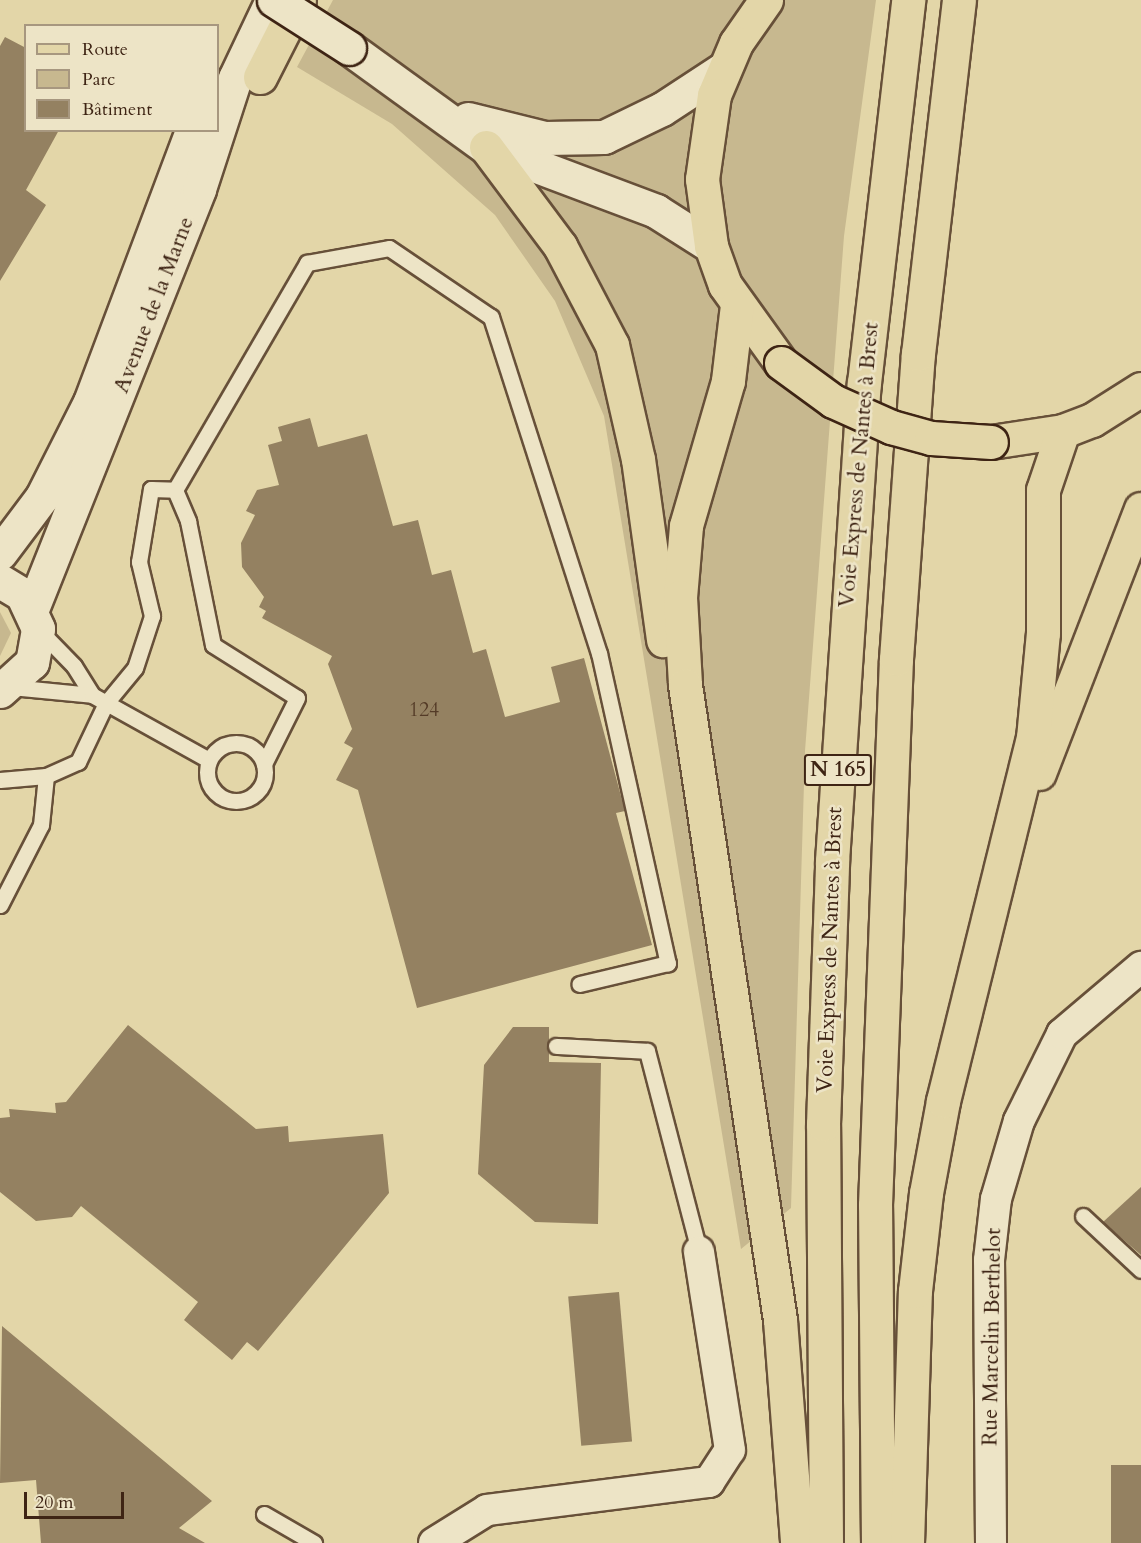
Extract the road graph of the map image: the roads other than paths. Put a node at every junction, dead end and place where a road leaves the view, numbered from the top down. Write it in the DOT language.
graph roads {
  1 [pos="254,0"];
  2 [pos="273,0"];
  3 [pos="299,0"];
  4 [pos="309,0"];
  5 [pos="766,0"];
  6 [pos="908,0"];
  7 [pos="958,0"];
  8 [pos="723,69"];
  9 [pos="219,70"];
  10 [pos="260,77"];
  11 [pos="415,94"];
  12 [pos="219,127"];
  13 [pos="191,132"];
  14 [pos="217,132"];
  15 [pos="486,147"];
  16 [pos="199,189"];
  17 [pos="711,246"];
  18 [pos="737,304"];
  19 [pos="1141,389"];
  20 [pos="1063,431"];
  21 [pos="175,490"];
  22 [pos="1141,509"];
  23 [pos="0,553"];
  24 [pos="0,581"];
  25 [pos="35,619"];
  26 [pos="685,685"];
  27 [pos="4,689"];
  28 [pos="92,695"];
  29 [pos="106,703"];
  30 [pos="209,760"];
  31 [pos="264,764"];
  32 [pos="46,776"];
  33 [pos="0,780"];
  34 [pos="1009,847"];
  35 [pos="0,905"];
  36 [pos="1141,967"];
  37 [pos="579,984"];
  38 [pos="556,1046"];
  39 [pos="1083,1216"];
  40 [pos="699,1251"];
  41 [pos="1141,1270"];
  42 [pos="264,1514"];
  43 [pos="314,1543"];
  44 [pos="434,1543"];
  45 [pos="798,1543"];
  46 [pos="826,1543"];
  47 [pos="878,1543"];
  48 [pos="907,1543"];
  49 [pos="991,1543"];
  1 -- 9 [label="main road"];
  2 -- 11 [label="main road, bridge"];
  2 -- 12 [label="main road, Avenue de la Marne"];
  3 -- 10 [label="main road"];
  4 -- 10 [label="main road"];
  5 -- 8 [label="main road"];
  6 -- 46 [label="main road, Voie Express de Nantes à Brest / N 165"];
  7 -- 47 [label="main road, N 165"];
  8 -- 11 [label="main road"];
  8 -- 17 [label="main road"];
  10 -- 16 [label="main road"];
  11 -- 15 [label="main road"];
  13 -- 23 [label="main road, Avenue de la Marne"];
  14 -- 16 [label="main road, Avenue de la Marne"];
  15 -- 17 [label="main road"];
  15 -- 26 [label="main road"];
  16 -- 25 [label="main road, Avenue de la Marne"];
  17 -- 18 [label="main road"];
  18 -- 20 [label="main road, bridge"];
  18 -- 26 [label="main road"];
  19 -- 20 [label="main road"];
  20 -- 34 [label="main road"];
  21 -- 29 [label="lane"];
  21 -- 31 [label="lane"];
  21 -- 37 [label="lane"];
  22 -- 34 [label="main road"];
  24 -- 25 [label="main road"];
  25 -- 27 [label="main road, Avenue de la Marne"];
  25 -- 28 [label="lane"];
  26 -- 45 [label="main road"];
  27 -- 28 [label="lane"];
  28 -- 29 [label="lane"];
  29 -- 30 [label="lane"];
  29 -- 32 [label="lane"];
  30 -- 31 [label="lane"];
  30 -- 31 [label="lane"];
  32 -- 33 [label="lane"];
  32 -- 35 [label="lane"];
  34 -- 48 [label="main road"];
  36 -- 49 [label="street, Rue Marcelin Berthelot"];
  38 -- 40 [label="lane"];
  39 -- 41 [label="lane"];
  40 -- 44 [label="street"];
  42 -- 43 [label="lane"];
}
